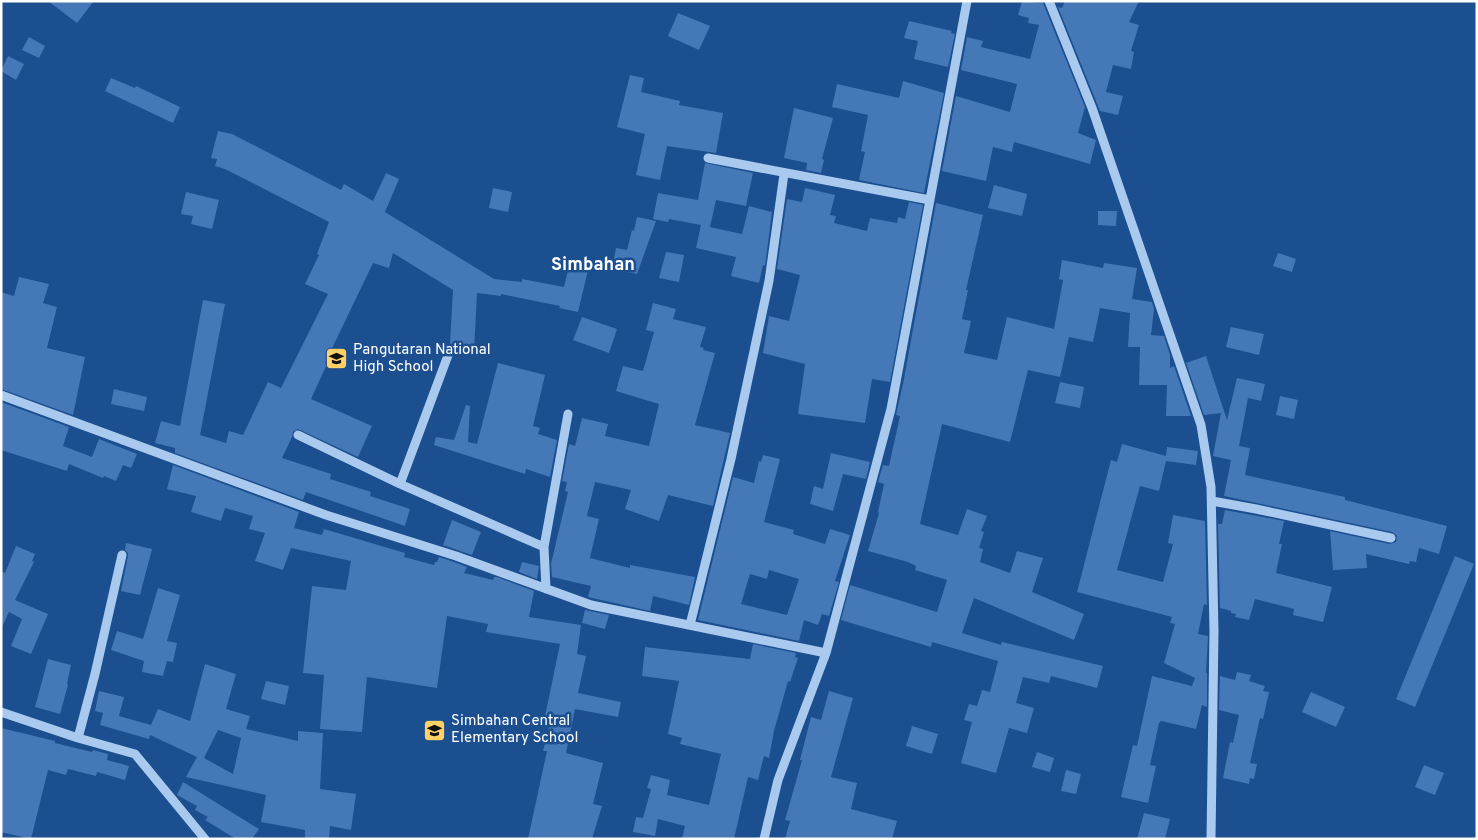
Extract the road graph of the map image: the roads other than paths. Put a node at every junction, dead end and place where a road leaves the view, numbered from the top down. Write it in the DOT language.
graph roads {
  1 [pos="967,1"];
  2 [pos="1049,1"];
  3 [pos="708,158"];
  4 [pos="784,174"];
  5 [pos="930,200"];
  6 [pos="450,350"];
  7 [pos="1,395"];
  8 [pos="568,414"];
  9 [pos="298,435"];
  10 [pos="400,484"];
  11 [pos="1212,501"];
  12 [pos="1391,538"];
  13 [pos="544,547"];
  14 [pos="122,555"];
  15 [pos="546,589"];
  16 [pos="690,625"];
  17 [pos="826,653"];
  18 [pos="1,712"];
  19 [pos="78,738"];
  20 [pos="205,839"];
  21 [pos="764,839"];
  22 [pos="1211,839"];
  1 -- 5 [label="street"];
  2 -- 11 [label="street"];
  3 -- 4 [label="street"];
  4 -- 5 [label="street"];
  4 -- 16 [label="street"];
  5 -- 17 [label="street"];
  6 -- 10 [label="street"];
  7 -- 15 [label="street"];
  8 -- 13 [label="street"];
  9 -- 10 [label="street"];
  10 -- 13 [label="street"];
  11 -- 12 [label="street"];
  11 -- 22 [label="street"];
  13 -- 15 [label="street"];
  14 -- 19 [label="street"];
  15 -- 16 [label="street"];
  16 -- 17 [label="street"];
  17 -- 21 [label="street"];
  18 -- 19 [label="street"];
  19 -- 20 [label="street"];
}
